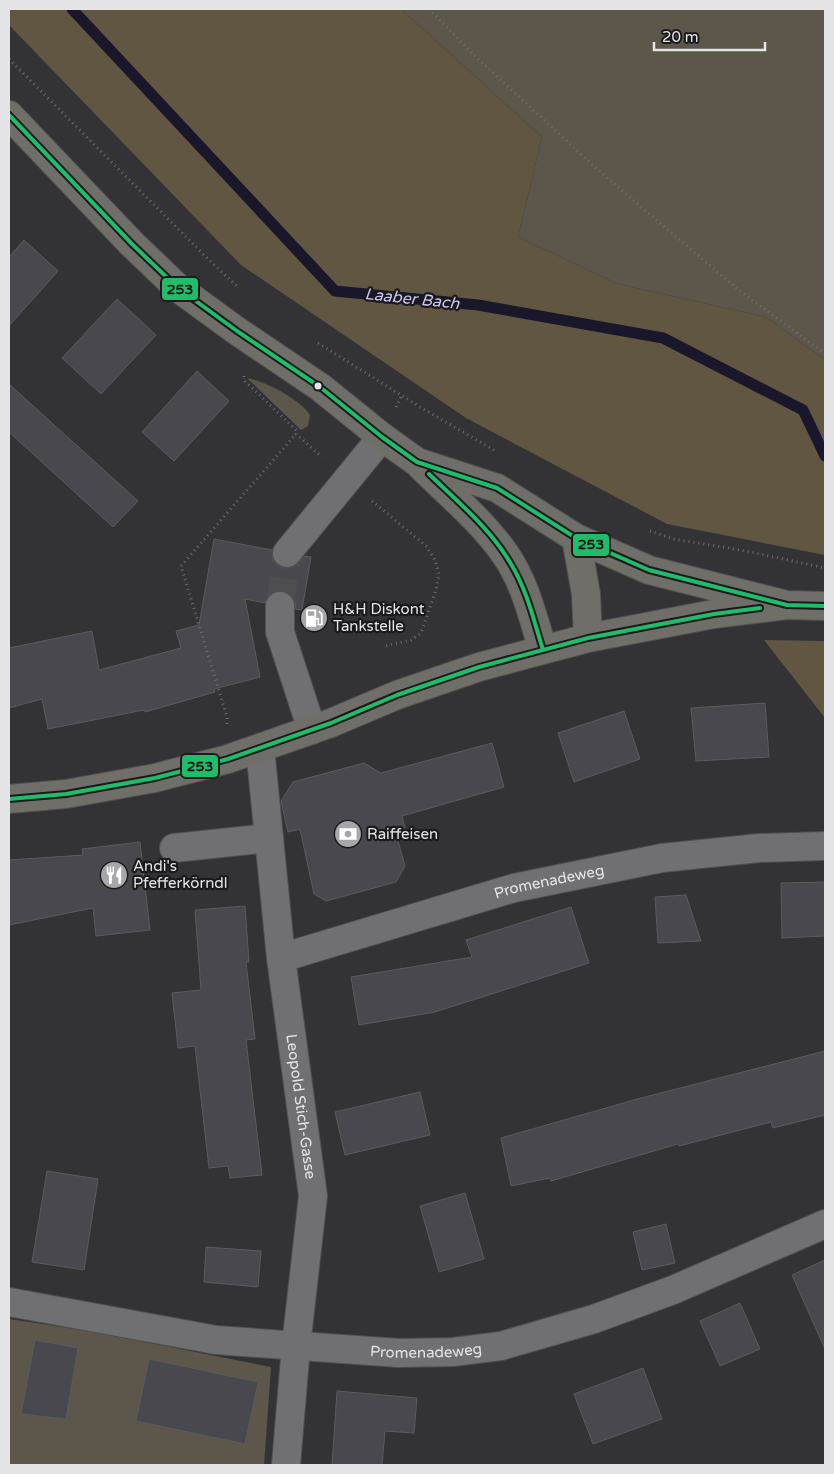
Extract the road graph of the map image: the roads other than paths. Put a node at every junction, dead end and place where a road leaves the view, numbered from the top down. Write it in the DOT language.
graph roads {
  1 [pos="9,114"];
  2 [pos="382,437"];
  3 [pos="417,462"];
  4 [pos="576,538"];
  5 [pos="287,552"];
  6 [pos="792,605"];
  7 [pos="280,606"];
  8 [pos="825,606"];
  9 [pos="588,638"];
  10 [pos="544,650"];
  11 [pos="312,730"];
  12 [pos="260,748"];
  13 [pos="9,799"];
  14 [pos="269,838"];
  15 [pos="825,846"];
  16 [pos="174,848"];
  17 [pos="281,958"];
  18 [pos="825,1224"];
  19 [pos="9,1302"];
  20 [pos="296,1346"];
  21 [pos="286,1465"];
  1 -- 2 [label="main road"];
  2 -- 3 [label="main road"];
  2 -- 5 [label="street"];
  3 -- 4 [label="main road"];
  3 -- 10 [label="main road"];
  4 -- 6 [label="main road"];
  4 -- 9 [label="main road"];
  6 -- 8 [label="main road"];
  6 -- 9 [label="main road"];
  7 -- 11 [label="street"];
  9 -- 10 [label="main road"];
  10 -- 11 [label="main road"];
  11 -- 12 [label="main road"];
  12 -- 13 [label="main road"];
  12 -- 14 [label="street, Leopold Stich-Gasse"];
  14 -- 16 [label="street"];
  14 -- 17 [label="street, Leopold Stich-Gasse"];
  15 -- 17 [label="street, Promenadeweg"];
  17 -- 20 [label="street, Leopold Stich-Gasse"];
  18 -- 20 [label="street, Promenadeweg"];
  19 -- 20 [label="street, Promenadeweg"];
  20 -- 21 [label="street, Leopold Stich-Gasse"];
}
